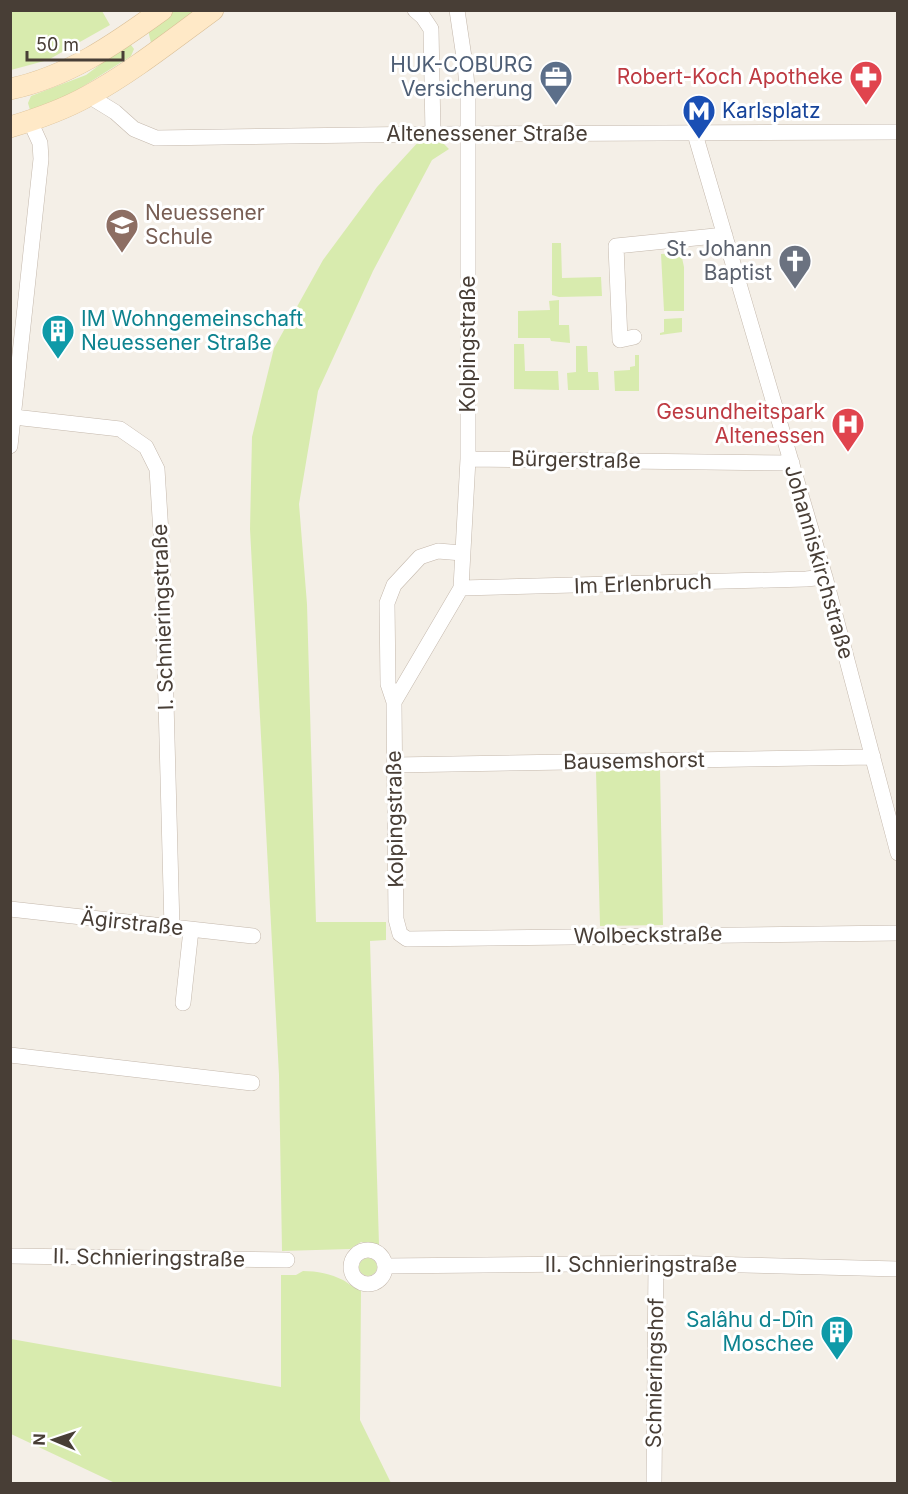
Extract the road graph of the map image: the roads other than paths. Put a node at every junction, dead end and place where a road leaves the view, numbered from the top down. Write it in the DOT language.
graph roads {
  1 [pos="162,10"];
  2 [pos="213,10"];
  3 [pos="415,10"];
  4 [pos="457,10"];
  5 [pos="132,32"];
  6 [pos="139,64"];
  7 [pos="19,87"];
  8 [pos="89,96"];
  9 [pos="20,124"];
  10 [pos="897,132"];
  11 [pos="433,134"];
  12 [pos="468,134"];
  13 [pos="695,134"];
  14 [pos="725,235"];
  15 [pos="634,337"];
  16 [pos="14,417"];
  17 [pos="10,446"];
  18 [pos="468,459"];
  19 [pos="792,463"];
  20 [pos="462,553"];
  21 [pos="825,576"];
  22 [pos="461,588"];
  23 [pos="394,702"];
  24 [pos="873,757"];
  25 [pos="395,765"];
  26 [pos="897,853"];
  27 [pos="10,909"];
  28 [pos="171,928"];
  29 [pos="191,930"];
  30 [pos="897,933"];
  31 [pos="400,934"];
  32 [pos="253,936"];
  33 [pos="183,1003"];
  34 [pos="10,1055"];
  35 [pos="252,1083"];
  36 [pos="10,1256"];
  37 [pos="287,1260"];
  38 [pos="656,1263"];
  39 [pos="385,1266"];
  40 [pos="897,1269"];
  41 [pos="654,1484"];
  1 -- 5 [label="main road"];
  2 -- 6 [label="main road"];
  3 -- 11 [label="street"];
  4 -- 12 [label="street, Kolpingstraße"];
  5 -- 6 [label="main road"];
  5 -- 7 [label="main road"];
  6 -- 8 [label="main road"];
  7 -- 9 [label="main road"];
  8 -- 9 [label="main road"];
  8 -- 11 [label="street, Altenessener Straße"];
  9 -- 16 [label="street"];
  10 -- 13 [label="street, Altenessener Straße"];
  11 -- 12 [label="street, Altenessener Straße"];
  12 -- 13 [label="street, Altenessener Straße"];
  12 -- 18 [label="street, Kolpingstraße"];
  13 -- 14 [label="street, Johanniskirchstraße"];
  14 -- 15 [label="street"];
  14 -- 19 [label="street, Johanniskirchstraße"];
  16 -- 17 [label="street"];
  16 -- 28 [label="street, I. Schnieringstraße"];
  18 -- 19 [label="street, Bürgerstraße"];
  18 -- 20 [label="street, Kolpingstraße"];
  19 -- 21 [label="street, Johanniskirchstraße"];
  20 -- 22 [label="street, Kolpingstraße"];
  20 -- 23 [label="street, Kolpingstraße"];
  21 -- 22 [label="street, Im Erlenbruch"];
  21 -- 24 [label="street, Johanniskirchstraße"];
  22 -- 23 [label="street, Kolpingstraße"];
  23 -- 25 [label="street, Kolpingstraße"];
  24 -- 25 [label="street, Bausemshorst"];
  24 -- 26 [label="street, Johanniskirchstraße"];
  25 -- 31 [label="street, Kolpingstraße"];
  27 -- 28 [label="street, Ägirstraße"];
  28 -- 29 [label="street, Ägirstraße"];
  29 -- 32 [label="street, Ägirstraße"];
  29 -- 33 [label="street"];
  30 -- 31 [label="street, Wolbeckstraße"];
  34 -- 35 [label="street"];
  36 -- 37 [label="street, II. Schnieringstraße"];
  38 -- 39 [label="street, II. Schnieringstraße"];
  38 -- 40 [label="street, II. Schnieringstraße"];
  38 -- 41 [label="street, Schnieringshof"];
}
